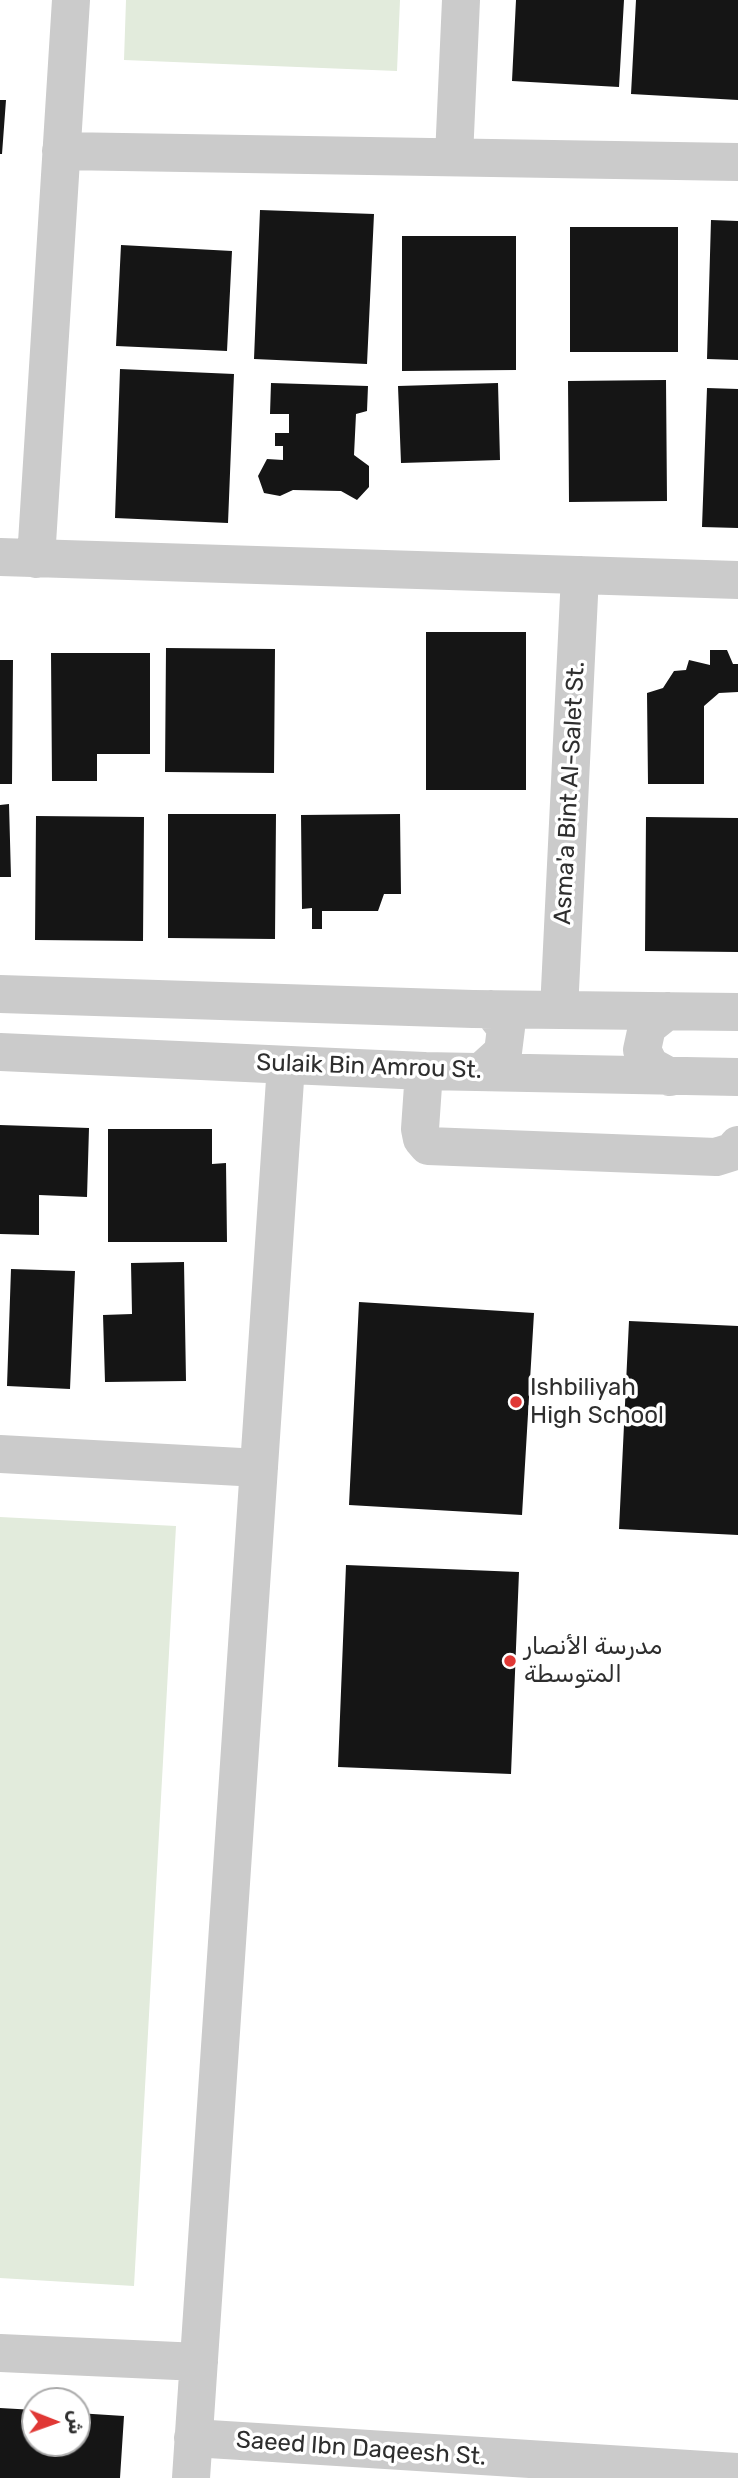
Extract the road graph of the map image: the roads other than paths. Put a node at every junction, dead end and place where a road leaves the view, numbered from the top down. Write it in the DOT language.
graph roads {
  1 [pos="71,0"];
  2 [pos="461,0"];
  3 [pos="61,151"];
  4 [pos="454,157"];
  5 [pos="738,162"];
  6 [pos="18,558"];
  7 [pos="580,575"];
  8 [pos="738,580"];
  9 [pos="0,994"];
  10 [pos="491,1009"];
  11 [pos="559,1010"];
  12 [pos="667,1011"];
  13 [pos="738,1012"];
  14 [pos="0,1052"];
  15 [pos="286,1065"];
  16 [pos="424,1071"];
  17 [pos="481,1072"];
  18 [pos="670,1077"];
  19 [pos="738,1077"];
  20 [pos="738,1145"];
  21 [pos="0,1454"];
  22 [pos="259,1468"];
  23 [pos="0,2353"];
  24 [pos="199,2362"];
  25 [pos="193,2438"];
  26 [pos="738,2472"];
  27 [pos="191,2478"];
  1 -- 3 [label="street"];
  2 -- 4 [label="street"];
  3 -- 4 [label="street"];
  3 -- 6 [label="street"];
  4 -- 5 [label="street"];
  6 -- 7 [label="street"];
  7 -- 8 [label="street"];
  7 -- 11 [label="street, Asma'a Bint Al-Salet St."];
  9 -- 10 [label="street"];
  10 -- 11 [label="street"];
  10 -- 17 [label="street"];
  11 -- 12 [label="street"];
  12 -- 13 [label="street"];
  12 -- 18 [label="street"];
  14 -- 15 [label="street, Sulaik Bin Amrou St."];
  15 -- 16 [label="street, Sulaik Bin Amrou St."];
  15 -- 22 [label="street"];
  16 -- 17 [label="street, Sulaik Bin Amrou St."];
  16 -- 20 [label="street"];
  17 -- 18 [label="street, Sulaik Bin Amrou St."];
  18 -- 19 [label="street, Sulaik Bin Amrou St."];
  21 -- 22 [label="street"];
  22 -- 24 [label="street"];
  23 -- 24 [label="street"];
  24 -- 25 [label="street"];
  25 -- 26 [label="street, Saeed Ibn Daqeesh St."];
  25 -- 27 [label="street"];
}
